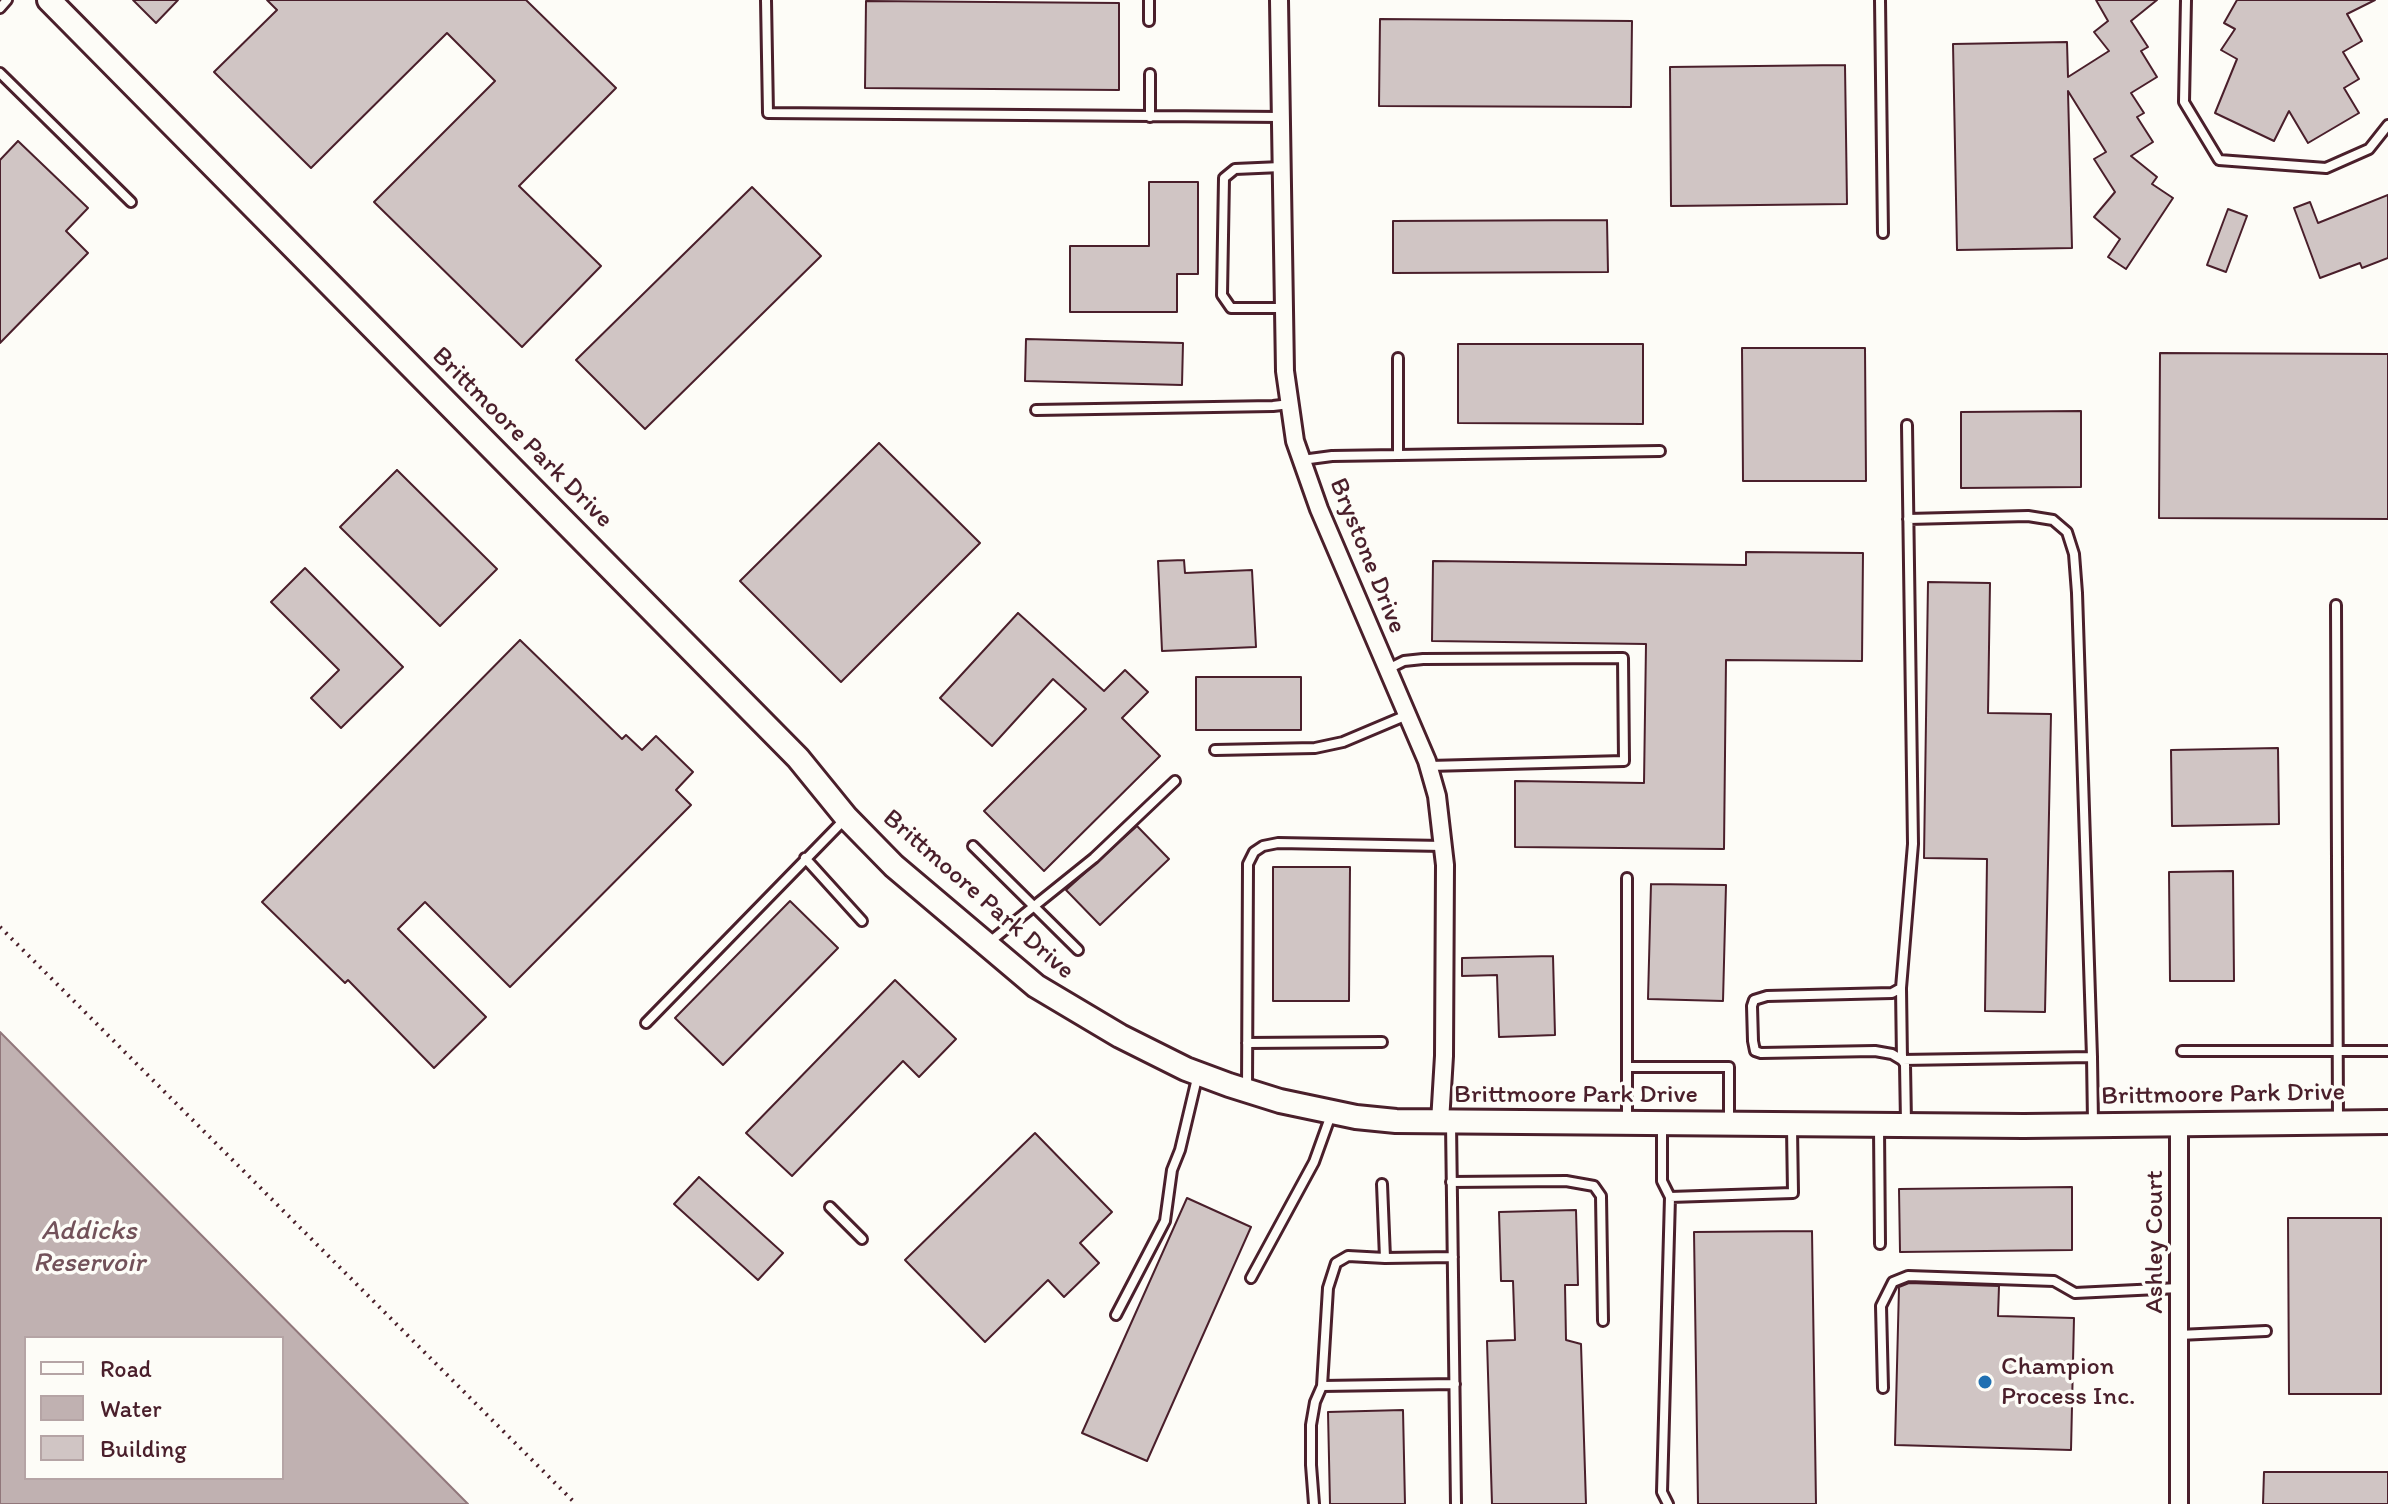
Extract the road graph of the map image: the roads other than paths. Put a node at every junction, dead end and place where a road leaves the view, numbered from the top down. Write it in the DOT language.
graph roads {
  1 [pos="7,0"];
  2 [pos="49,0"];
  3 [pos="766,0"];
  4 [pos="1149,0"];
  5 [pos="1279,0"];
  6 [pos="1880,0"];
  7 [pos="2186,0"];
  8 [pos="0,8"];
  9 [pos="1149,21"];
  10 [pos="0,73"];
  11 [pos="1150,74"];
  12 [pos="1150,117"];
  13 [pos="1281,117"];
  14 [pos="2388,125"];
  15 [pos="1282,167"];
  16 [pos="131,202"];
  17 [pos="1883,233"];
  18 [pos="1285,308"];
  19 [pos="1398,358"];
  20 [pos="1291,404"];
  21 [pos="1036,410"];
  22 [pos="1907,425"];
  23 [pos="1660,451"];
  24 [pos="1398,455"];
  25 [pos="1302,460"];
  26 [pos="1908,519"];
  27 [pos="2336,605"];
  28 [pos="1388,669"];
  29 [pos="1408,715"];
  30 [pos="1215,750"];
  31 [pos="1429,766"];
  32 [pos="1175,781"];
  33 [pos="846,817"];
  34 [pos="973,846"];
  35 [pos="1444,847"];
  36 [pos="805,858"];
  37 [pos="1627,878"];
  38 [pos="1032,906"];
  39 [pos="862,921"];
  40 [pos="986,945"];
  41 [pos="1078,950"];
  42 [pos="1901,988"];
  43 [pos="646,1023"];
  44 [pos="1382,1042"];
  45 [pos="1247,1043"];
  46 [pos="2182,1051"];
  47 [pos="2338,1051"];
  48 [pos="2388,1051"];
  49 [pos="2092,1057"];
  50 [pos="1902,1060"];
  51 [pos="1628,1067"];
  52 [pos="1198,1073"];
  53 [pos="1247,1091"];
  54 [pos="1332,1112"];
  55 [pos="1445,1122"];
  56 [pos="2338,1122"];
  57 [pos="2388,1122"];
  58 [pos="1627,1124"];
  59 [pos="1662,1124"];
  60 [pos="1729,1124"];
  61 [pos="1792,1124"];
  62 [pos="1879,1124"];
  63 [pos="1906,1124"];
  64 [pos="2093,1125"];
  65 [pos="2179,1125"];
  66 [pos="1451,1182"];
  67 [pos="1382,1184"];
  68 [pos="1670,1197"];
  69 [pos="830,1207"];
  70 [pos="862,1239"];
  71 [pos="1880,1244"];
  72 [pos="1453,1257"];
  73 [pos="1385,1258"];
  74 [pos="1251,1278"];
  75 [pos="2179,1288"];
  76 [pos="1116,1315"];
  77 [pos="1603,1321"];
  78 [pos="2266,1331"];
  79 [pos="2179,1335"];
  80 [pos="1455,1384"];
  81 [pos="1322,1386"];
  82 [pos="1883,1388"];
  83 [pos="1314,1504"];
  84 [pos="1456,1504"];
  85 [pos="1668,1504"];
  86 [pos="2179,1504"];
  1 -- 8 [label="lane"];
  2 -- 33 [label="street, Brittmoore Park Drive"];
  3 -- 12 [label="lane"];
  4 -- 9 [label="lane"];
  5 -- 13 [label="street, Brystone Drive"];
  6 -- 17 [label="lane"];
  7 -- 14 [label="lane"];
  10 -- 16 [label="lane"];
  11 -- 12 [label="lane"];
  12 -- 13 [label="lane"];
  13 -- 15 [label="street, Brystone Drive"];
  15 -- 18 [label="street, Brystone Drive"];
  15 -- 18 [label="lane"];
  18 -- 20 [label="street, Brystone Drive"];
  19 -- 24 [label="lane"];
  20 -- 21 [label="lane"];
  20 -- 25 [label="street, Brystone Drive"];
  22 -- 26 [label="lane"];
  23 -- 24 [label="lane"];
  24 -- 25 [label="lane"];
  25 -- 28 [label="street, Brystone Drive"];
  26 -- 42 [label="lane"];
  26 -- 49 [label="lane"];
  27 -- 47 [label="lane"];
  28 -- 29 [label="street, Brystone Drive"];
  28 -- 31 [label="lane"];
  29 -- 30 [label="lane"];
  29 -- 31 [label="street, Brystone Drive"];
  31 -- 35 [label="street, Brystone Drive"];
  32 -- 38 [label="lane"];
  33 -- 36 [label="lane"];
  33 -- 40 [label="street, Brittmoore Park Drive"];
  34 -- 38 [label="lane"];
  35 -- 45 [label="lane"];
  35 -- 55 [label="street, Brystone Drive"];
  36 -- 39 [label="lane"];
  36 -- 43 [label="lane"];
  37 -- 51 [label="lane"];
  38 -- 40 [label="lane"];
  38 -- 41 [label="lane"];
  40 -- 52 [label="street, Brittmoore Park Drive"];
  42 -- 50 [label="lane"];
  42 -- 50 [label="lane"];
  44 -- 45 [label="lane"];
  45 -- 53 [label="lane"];
  46 -- 47 [label="lane"];
  47 -- 48 [label="lane"];
  47 -- 56 [label="lane"];
  49 -- 50 [label="lane"];
  49 -- 64 [label="lane"];
  50 -- 63 [label="lane"];
  51 -- 58 [label="lane"];
  51 -- 60 [label="lane"];
  52 -- 53 [label="street, Brittmoore Park Drive"];
  52 -- 76 [label="lane"];
  53 -- 54 [label="street, Brittmoore Park Drive"];
  54 -- 55 [label="street, Brittmoore Park Drive"];
  54 -- 74 [label="lane"];
  55 -- 58 [label="street, Brittmoore Park Drive"];
  55 -- 66 [label="lane"];
  56 -- 57 [label="street, Brittmoore Park Drive"];
  56 -- 65 [label="street, Brittmoore Park Drive"];
  58 -- 59 [label="street, Brittmoore Park Drive"];
  59 -- 60 [label="street, Brittmoore Park Drive"];
  59 -- 68 [label="lane"];
  60 -- 61 [label="street, Brittmoore Park Drive"];
  61 -- 62 [label="street, Brittmoore Park Drive"];
  61 -- 68 [label="lane"];
  62 -- 63 [label="street, Brittmoore Park Drive"];
  62 -- 71 [label="lane"];
  63 -- 64 [label="street, Brittmoore Park Drive"];
  64 -- 65 [label="street, Brittmoore Park Drive"];
  65 -- 75 [label="street, Ashley Court"];
  66 -- 72 [label="lane"];
  66 -- 77 [label="lane"];
  67 -- 73 [label="lane"];
  68 -- 85 [label="lane"];
  69 -- 70 [label="lane"];
  72 -- 73 [label="lane"];
  72 -- 80 [label="lane"];
  73 -- 81 [label="lane"];
  75 -- 79 [label="street, Ashley Court"];
  75 -- 82 [label="lane"];
  78 -- 79 [label="lane"];
  79 -- 86 [label="street, Ashley Court"];
  80 -- 81 [label="lane"];
  80 -- 84 [label="lane"];
  81 -- 83 [label="lane"];
}
